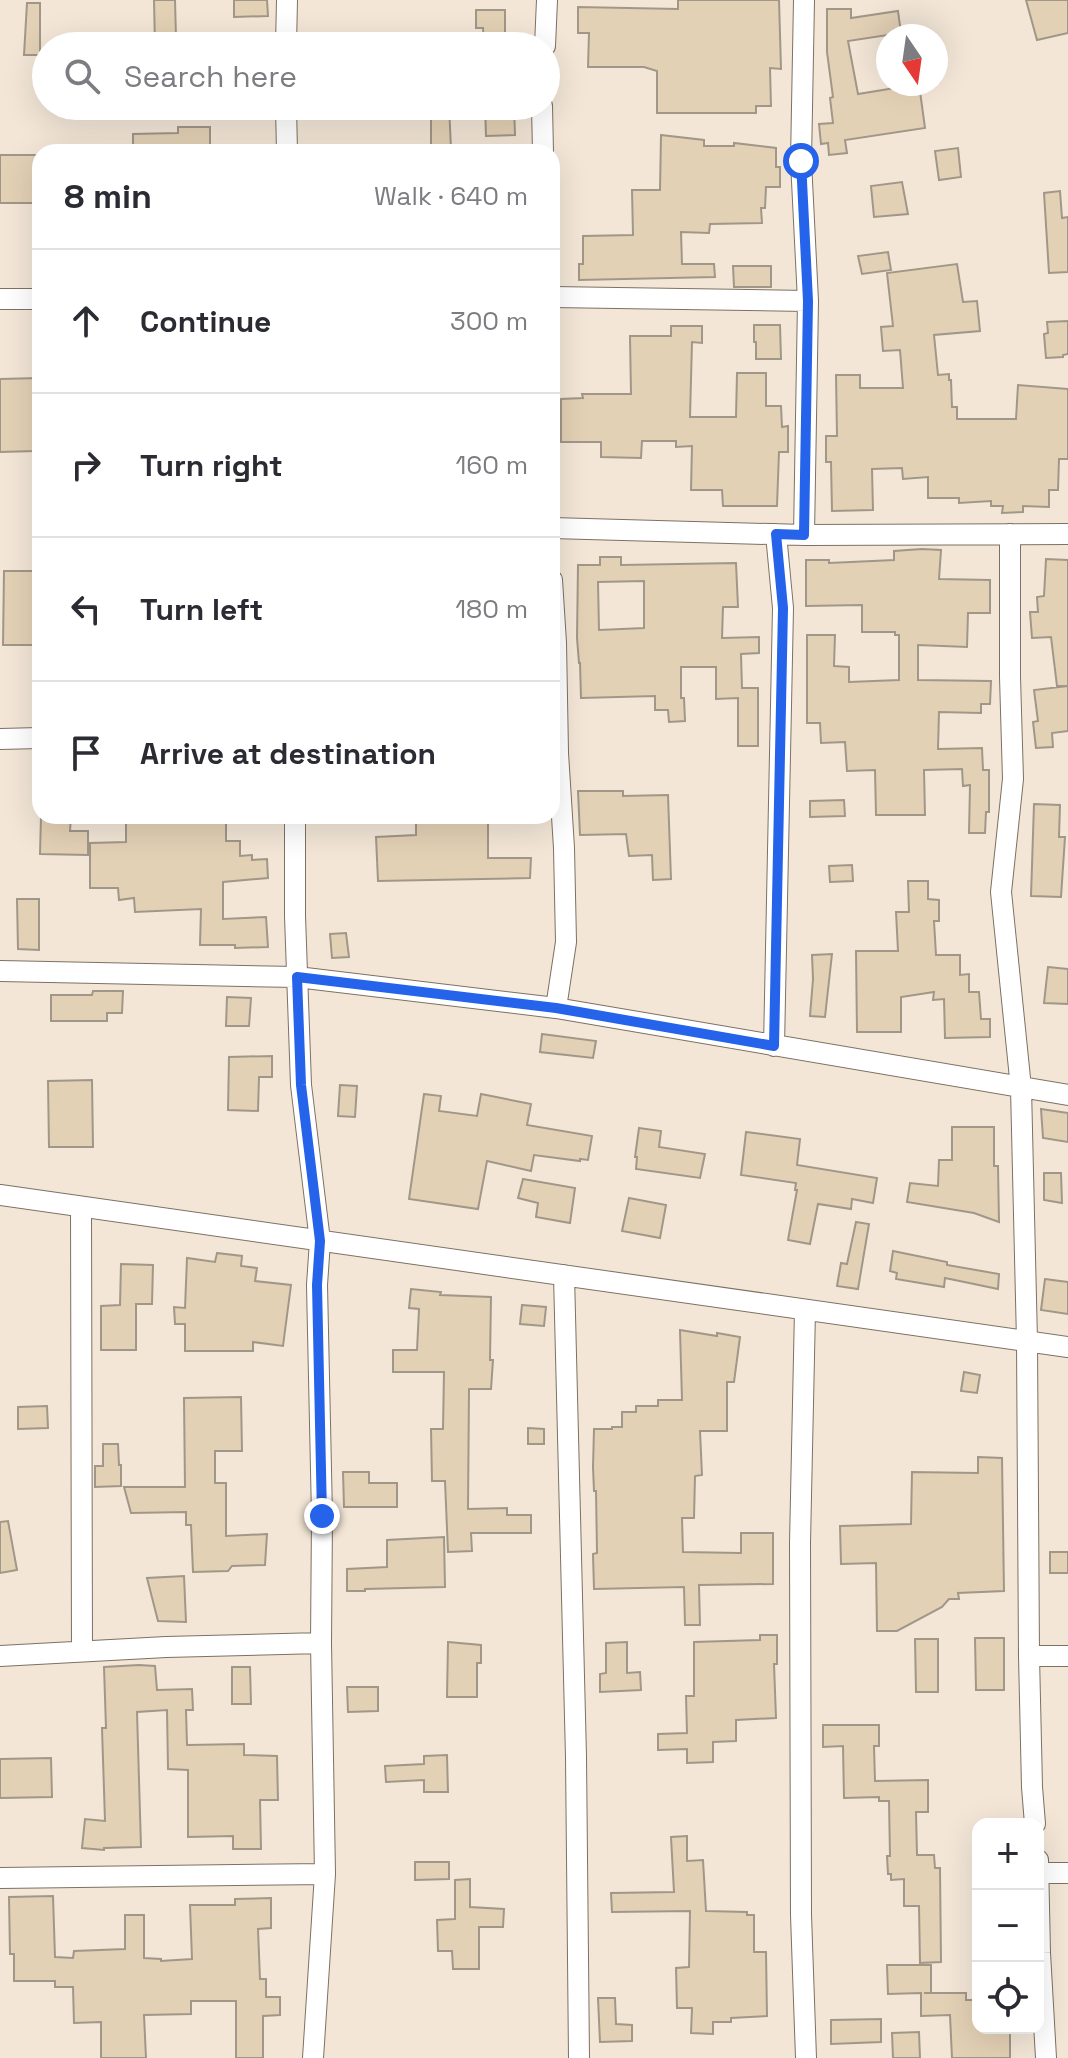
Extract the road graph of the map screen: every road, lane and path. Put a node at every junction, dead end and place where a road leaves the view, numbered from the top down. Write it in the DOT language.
graph roads {
  1 [pos="287,0"];
  2 [pos="547,0"];
  3 [pos="804,0"];
  4 [pos="286,32"];
  5 [pos="546,32"];
  6 [pos="286,120"];
  7 [pos="542,120"];
  8 [pos="287,144"];
  9 [pos="543,144"];
  10 [pos="560,297"];
  11 [pos="0,299"];
  12 [pos="32,299"];
  13 [pos="808,301"];
  14 [pos="560,528"];
  15 [pos="776,534"];
  16 [pos="1010,534"];
  17 [pos="1068,534"];
  18 [pos="804,535"];
  19 [pos="32,738"];
  20 [pos="0,739"];
  21 [pos="560,785"];
  22 [pos="295,824"];
  23 [pos="0,971"];
  24 [pos="297,977"];
  25 [pos="556,1008"];
  26 [pos="774,1046"];
  27 [pos="1021,1088"];
  28 [pos="1068,1095"];
  29 [pos="0,1195"];
  30 [pos="81,1207"];
  31 [pos="320,1241"];
  32 [pos="564,1275"];
  33 [pos="805,1310"];
  34 [pos="1027,1341"];
  35 [pos="1068,1347"];
  36 [pos="321,1643"];
  37 [pos="82,1651"];
  38 [pos="0,1656"];
  39 [pos="1029,1656"];
  40 [pos="1068,1656"];
  41 [pos="1035,1818"];
  42 [pos="1044,1873"];
  43 [pos="1068,1873"];
  44 [pos="325,1874"];
  45 [pos="0,1878"];
  46 [pos="1039,1890"];
  47 [pos="313,2058"];
  48 [pos="579,2058"];
  49 [pos="806,2058"];
  50 [pos="1046,2058"];
  1 -- 4 [label="street"];
  2 -- 5 [label="street"];
  3 -- 13 [label="street"];
  6 -- 8 [label="street"];
  7 -- 9 [label="street"];
  10 -- 13 [label="street"];
  11 -- 12 [label="street"];
  13 -- 18 [label="street"];
  14 -- 15 [label="street"];
  15 -- 18 [label="street"];
  15 -- 26 [label="street"];
  16 -- 17 [label="street"];
  16 -- 18 [label="street"];
  16 -- 27 [label="street"];
  19 -- 20 [label="street"];
  21 -- 25 [label="street"];
  22 -- 24 [label="street"];
  23 -- 24 [label="street"];
  24 -- 25 [label="street"];
  24 -- 31 [label="street"];
  25 -- 26 [label="street"];
  26 -- 27 [label="street"];
  27 -- 28 [label="street"];
  27 -- 34 [label="street"];
  29 -- 30 [label="street"];
  30 -- 31 [label="street"];
  30 -- 37 [label="street"];
  31 -- 32 [label="street"];
  31 -- 36 [label="street"];
  32 -- 33 [label="street"];
  32 -- 48 [label="street"];
  33 -- 34 [label="street"];
  33 -- 49 [label="street"];
  34 -- 35 [label="street"];
  34 -- 39 [label="street"];
  36 -- 37 [label="street"];
  36 -- 44 [label="street"];
  37 -- 38 [label="street"];
  39 -- 40 [label="street"];
  39 -- 41 [label="street"];
  42 -- 43 [label="street"];
  44 -- 45 [label="street"];
  44 -- 47 [label="street"];
  46 -- 50 [label="street"];
}
